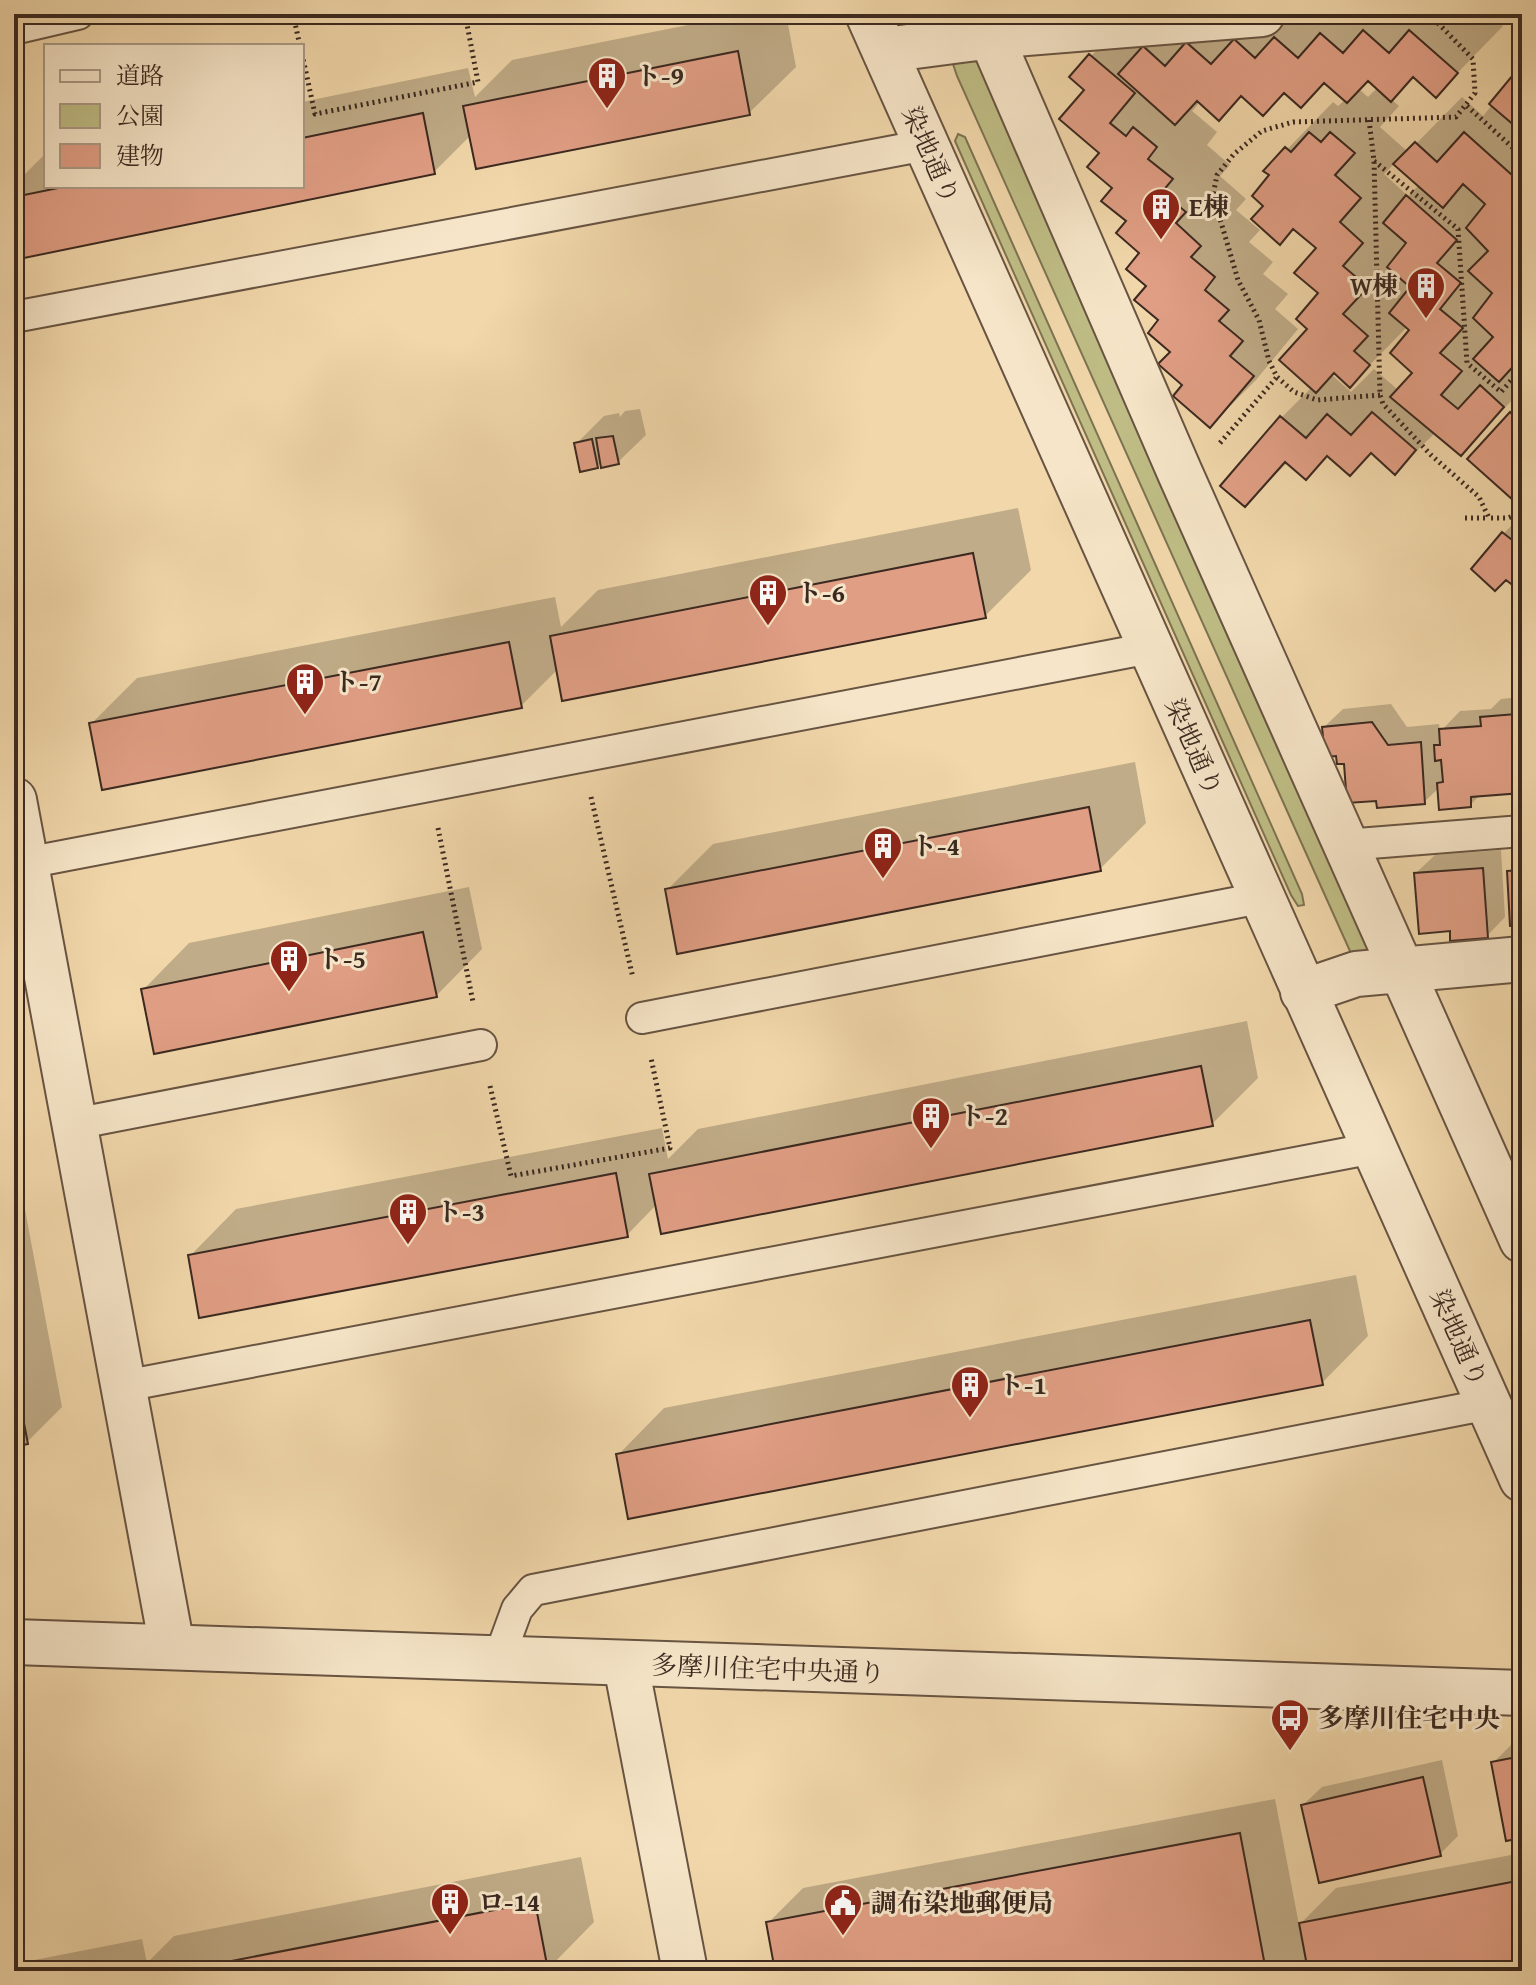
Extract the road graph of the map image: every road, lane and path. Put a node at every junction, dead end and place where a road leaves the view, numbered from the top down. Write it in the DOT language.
graph roads {
  1 [pos="78,14"];
  2 [pos="293,14"];
  3 [pos="465,14"];
  4 [pos="1262,14"];
  5 [pos="1429,14"];
  6 [pos="987,25"];
  7 [pos="14,29"];
  8 [pos="876,32"];
  9 [pos="300,44"];
  10 [pos="304,63"];
  11 [pos="1467,106"];
  12 [pos="1369,120"];
  13 [pos="926,145"];
  14 [pos="1522,156"];
  15 [pos="1374,161"];
  16 [pos="14,317"];
  17 [pos="1522,376"];
  18 [pos="1277,377"];
  19 [pos="1380,395"];
  20 [pos="1217,445"];
  21 [pos="1522,512"];
  22 [pos="1465,518"];
  23 [pos="1489,518"];
  24 [pos="1150,648"];
  25 [pos="582,757"];
  26 [pos="430,786"];
  27 [pos="14,800"];
  28 [pos="1522,831"];
  29 [pos="1345,845"];
  30 [pos="26,863"];
  31 [pos="1260,898"];
  32 [pos="1522,959"];
  33 [pos="1400,968"];
  34 [pos="1303,992"];
  35 [pos="642,1018"];
  36 [pos="481,1045"];
  37 [pos="74,1124"];
  38 [pos="1374,1148"];
  39 [pos="1522,1240"];
  40 [pos="124,1386"];
  41 [pos="1489,1404"];
  42 [pos="1522,1479"];
  43 [pos="14,1642"];
  44 [pos="172,1647"];
  45 [pos="499,1658"];
  46 [pos="626,1665"];
  47 [pos="1522,1693"];
  48 [pos="685,1971"];
  1 -- 7 [label="lane"];
  2 -- 9 [label="path"];
  3 -- 10 [label="path"];
  4 -- 6 [label="street"];
  5 -- 11 [label="path"];
  6 -- 8 [label="street"];
  6 -- 29 [label="street"];
  8 -- 13 [label="street, 染地通り"];
  11 -- 12 [label="path"];
  11 -- 14 [label="path"];
  12 -- 15 [label="path"];
  12 -- 18 [label="path"];
  13 -- 16 [label="lane"];
  13 -- 24 [label="street, 染地通り"];
  15 -- 17 [label="path"];
  15 -- 19 [label="path"];
  18 -- 19 [label="path"];
  18 -- 20 [label="path"];
  19 -- 23 [label="path"];
  21 -- 23 [label="path"];
  22 -- 23 [label="path"];
  24 -- 25 [label="lane"];
  24 -- 31 [label="street, 染地通り"];
  25 -- 26 [label="lane"];
  25 -- 35 [label="path"];
  26 -- 30 [label="lane"];
  26 -- 36 [label="path"];
  27 -- 30 [label="street"];
  28 -- 29 [label="lane"];
  29 -- 33 [label="street"];
  30 -- 37 [label="street"];
  31 -- 34 [label="street, 染地通り"];
  31 -- 35 [label="lane"];
  32 -- 33 [label="street"];
  33 -- 34 [label="street"];
  33 -- 39 [label="street"];
  34 -- 38 [label="street, 染地通り"];
  35 -- 36 [label="path"];
  36 -- 37 [label="lane"];
  37 -- 40 [label="street"];
  38 -- 40 [label="lane"];
  38 -- 41 [label="street, 染地通り"];
  40 -- 44 [label="street"];
  41 -- 42 [label="street, 染地通り"];
  41 -- 45 [label="lane"];
  43 -- 44 [label="street, 多摩川住宅中央通り"];
  44 -- 45 [label="street, 多摩川住宅中央通り"];
  45 -- 46 [label="street, 多摩川住宅中央通り"];
  46 -- 47 [label="street, 多摩川住宅中央通り"];
  46 -- 48 [label="street"];
}
